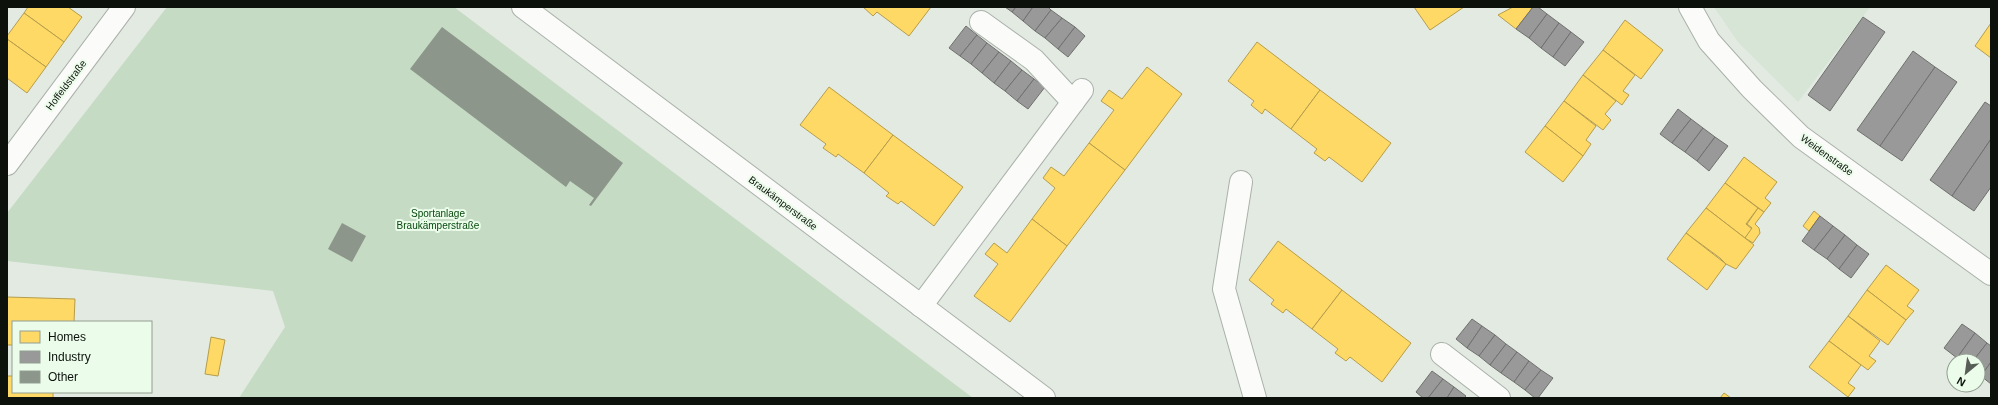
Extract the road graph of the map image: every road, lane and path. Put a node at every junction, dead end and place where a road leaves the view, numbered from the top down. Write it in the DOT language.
graph roads {
  1 [pos="1690,7"];
  2 [pos="526,8"];
  3 [pos="119,9"];
  4 [pos="982,22"];
  5 [pos="7,164"];
  6 [pos="1241,182"];
  7 [pos="1991,274"];
  8 [pos="921,306"];
  9 [pos="1442,354"];
  10 [pos="1044,398"];
  11 [pos="1255,398"];
  12 [pos="1499,398"];
  1 -- 7 [label="street, Weidenstraße"];
  2 -- 8 [label="street, Braukämperstraße"];
  3 -- 5 [label="street, Hoffeldstraße"];
  4 -- 8 [label="street"];
  6 -- 11 [label="street"];
  8 -- 10 [label="street, Braukämperstraße"];
  9 -- 12 [label="street"];
}
